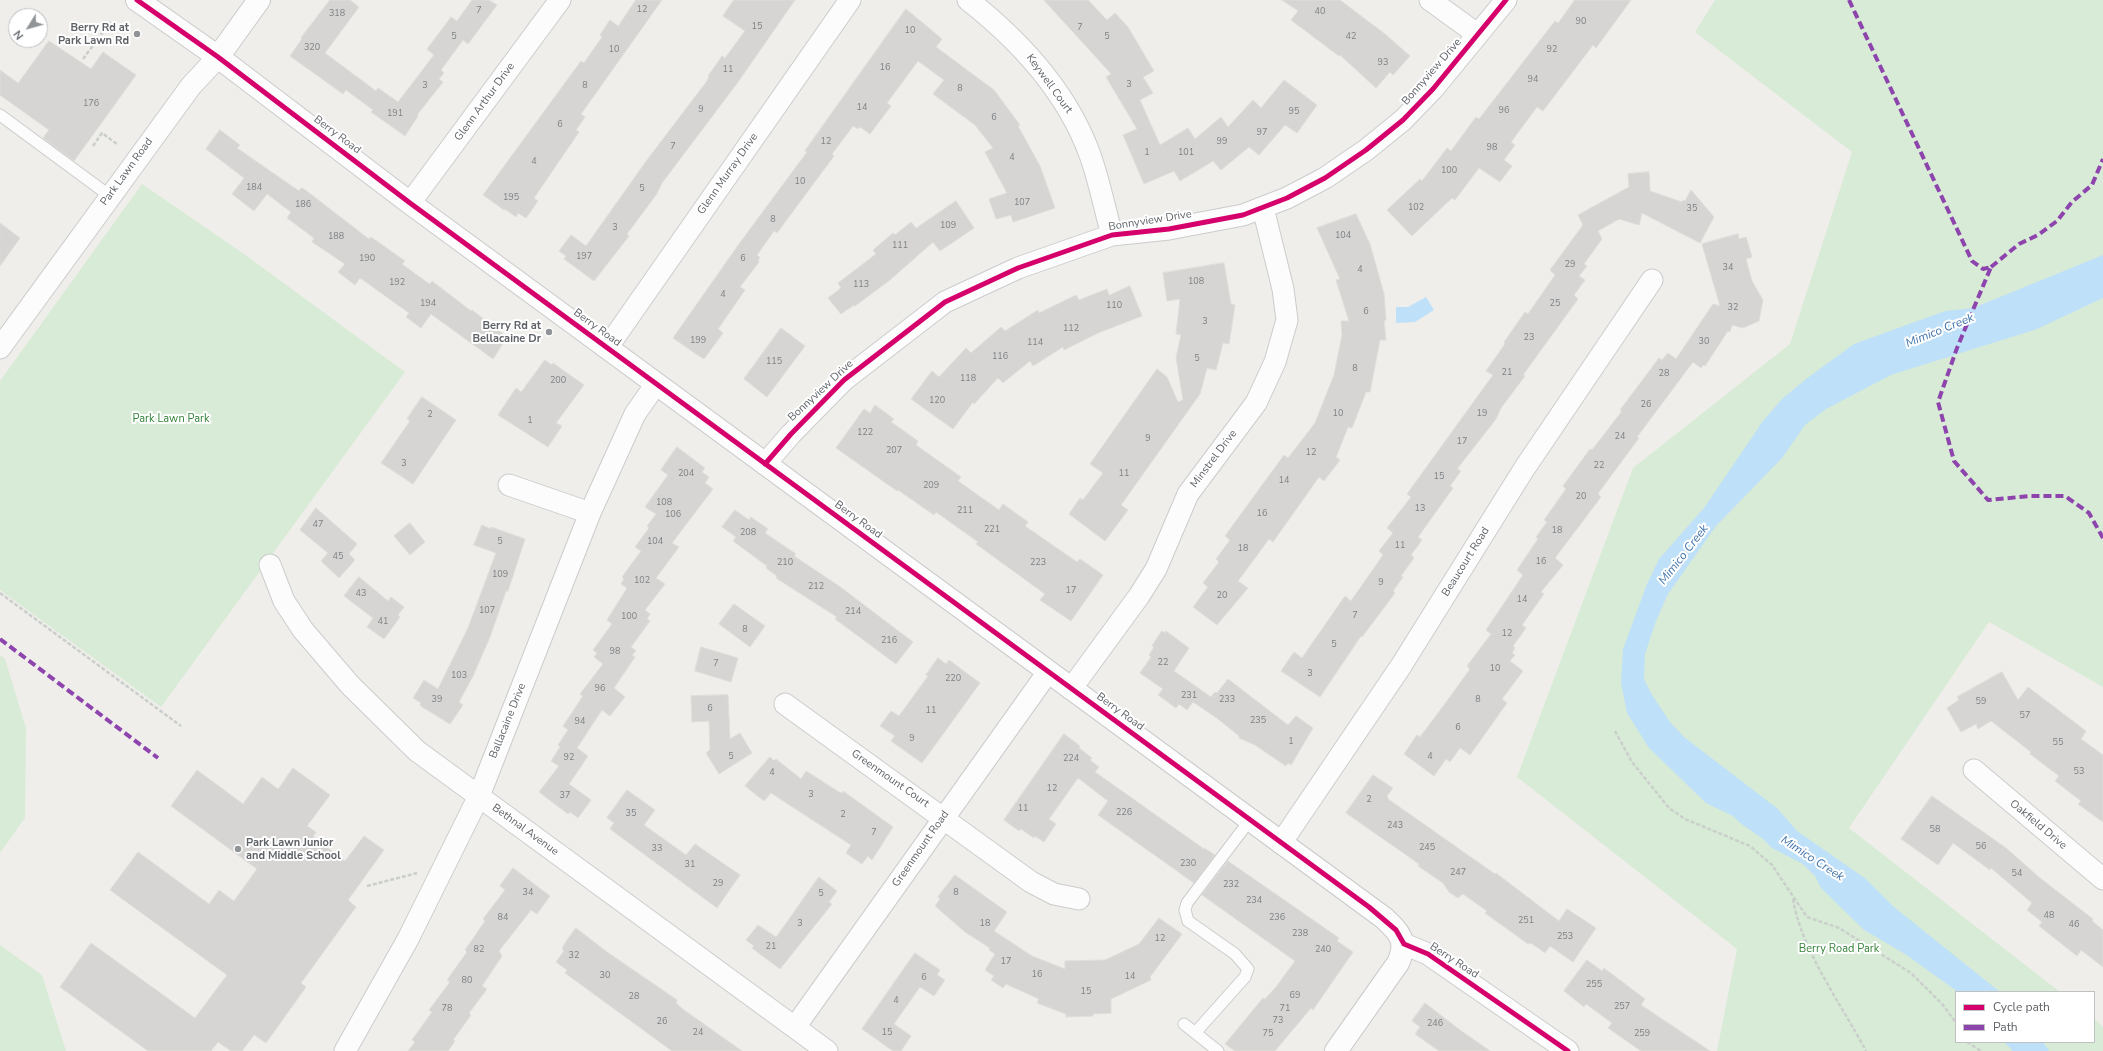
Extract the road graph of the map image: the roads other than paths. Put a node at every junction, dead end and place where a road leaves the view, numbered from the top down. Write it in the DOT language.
graph roads {
  1 [pos="137,0"];
  2 [pos="259,0"];
  3 [pos="560,0"];
  4 [pos="850,0"];
  5 [pos="968,0"];
  6 [pos="1430,0"];
  7 [pos="1506,0"];
  8 [pos="1478,34"];
  9 [pos="218,57"];
  10 [pos="0,115"];
  11 [pos="110,196"];
  12 [pos="410,204"];
  13 [pos="1263,208"];
  14 [pos="1112,235"];
  15 [pos="1652,280"];
  16 [pos="0,348"];
  17 [pos="607,348"];
  18 [pos="656,384"];
  19 [pos="765,464"];
  20 [pos="509,485"];
  21 [pos="590,513"];
  22 [pos="270,565"];
  23 [pos="1048,672"];
  24 [pos="1071,689"];
  25 [pos="785,704"];
  26 [pos="1974,770"];
  27 [pos="479,796"];
  28 [pos="943,817"];
  29 [pos="1250,820"];
  30 [pos="1281,843"];
  31 [pos="2103,879"];
  32 [pos="1079,899"];
  33 [pos="1404,944"];
  34 [pos="1184,1024"];
  35 [pos="794,1027"];
  36 [pos="1195,1033"];
  37 [pos="346,1051"];
  38 [pos="827,1051"];
  39 [pos="1218,1051"];
  40 [pos="1336,1051"];
  41 [pos="1568,1051"];
  1 -- 9 [label="street, Berry Road"];
  2 -- 9 [label="street, Park Lawn Road"];
  3 -- 12 [label="street, Glenn Arthur Drive"];
  4 -- 17 [label="street, Glenn Murray Drive"];
  5 -- 14 [label="street, Keywell Court"];
  6 -- 8 [label="street"];
  7 -- 8 [label="street, Bonnyview Drive"];
  8 -- 13 [label="street, Bonnyview Drive"];
  9 -- 11 [label="street, Park Lawn Road"];
  9 -- 12 [label="street, Berry Road"];
  10 -- 11 [label="lane"];
  11 -- 16 [label="street, Park Lawn Road"];
  12 -- 17 [label="street, Berry Road"];
  13 -- 14 [label="street, Bonnyview Drive"];
  13 -- 24 [label="street, Minstrel Drive"];
  14 -- 19 [label="street, Bonnyview Drive"];
  15 -- 30 [label="street, Beaucourt Road"];
  17 -- 18 [label="street, Berry Road"];
  18 -- 19 [label="street, Berry Road"];
  18 -- 21 [label="street, Ballacaine Drive"];
  19 -- 23 [label="street, Berry Road"];
  20 -- 21 [label="street"];
  21 -- 27 [label="street, Ballacaine Drive"];
  22 -- 27 [label="street, Bethnal Avenue"];
  23 -- 24 [label="street, Berry Road"];
  23 -- 28 [label="street, Greenmount Road"];
  24 -- 29 [label="street, Berry Road"];
  25 -- 28 [label="street, Greenmount Court"];
  26 -- 31 [label="street, Oakfield Drive"];
  27 -- 35 [label="street, Bethnal Avenue"];
  27 -- 37 [label="street, Ballacaine Drive"];
  28 -- 32 [label="street, Greenmount Court"];
  28 -- 35 [label="street, Greenmount Road"];
  29 -- 30 [label="street, Berry Road"];
  29 -- 36 [label="lane"];
  30 -- 33 [label="street, Berry Road"];
  33 -- 40 [label="street"];
  33 -- 41 [label="street, Berry Road"];
  34 -- 36 [label="lane"];
  35 -- 38 [label="street, Bethnal Avenue"];
  36 -- 39 [label="lane"];
}
